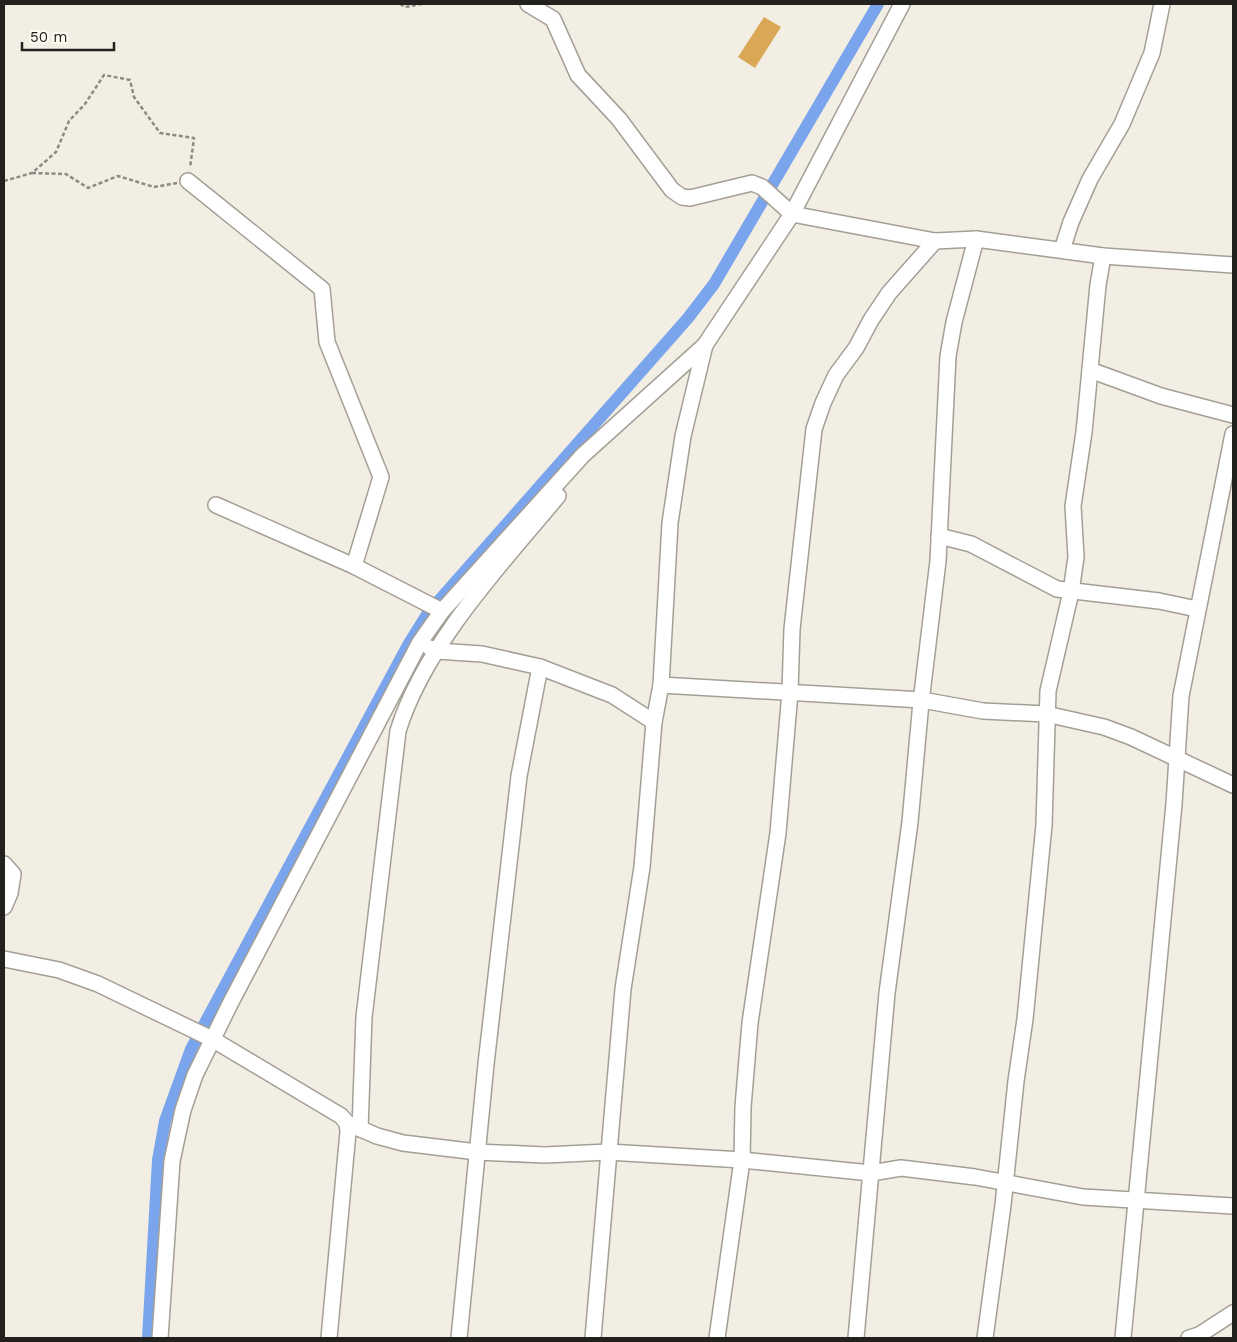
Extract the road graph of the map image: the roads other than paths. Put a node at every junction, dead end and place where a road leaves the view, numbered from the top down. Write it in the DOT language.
graph roads {
  1 [pos="528,4"];
  2 [pos="902,4"];
  3 [pos="1162,4"];
  4 [pos="188,181"];
  5 [pos="792,214"];
  6 [pos="976,239"];
  7 [pos="935,241"];
  8 [pos="1062,250"];
  9 [pos="1103,256"];
  10 [pos="1233,266"];
  11 [pos="705,345"];
  12 [pos="1090,370"];
  13 [pos="1233,415"];
  14 [pos="1233,434"];
  15 [pos="583,454"];
  16 [pos="216,505"];
  17 [pos="939,536"];
  18 [pos="354,566"];
  19 [pos="1071,592"];
  20 [pos="1197,609"];
  21 [pos="442,611"];
  22 [pos="420,642"];
  23 [pos="437,651"];
  24 [pos="540,667"];
  25 [pos="661,685"];
  26 [pos="790,692"];
  27 [pos="922,700"];
  28 [pos="1046,714"];
  29 [pos="654,722"];
  30 [pos="1175,756"];
  31 [pos="1233,785"];
  32 [pos="4,864"];
  33 [pos="4,907"];
  34 [pos="4,959"];
  35 [pos="212,1039"];
  36 [pos="353,1126"];
  37 [pos="478,1152"];
  38 [pos="608,1152"];
  39 [pos="742,1160"];
  40 [pos="871,1173"];
  41 [pos="1004,1182"];
  42 [pos="1137,1199"];
  43 [pos="1233,1206"];
  44 [pos="1233,1313"];
  45 [pos="160,1338"];
  46 [pos="329,1338"];
  47 [pos="459,1338"];
  48 [pos="593,1338"];
  49 [pos="717,1338"];
  50 [pos="856,1338"];
  51 [pos="985,1338"];
  52 [pos="1123,1338"];
  53 [pos="1189,1338"];
  1 -- 5 [label="street"];
  2 -- 5 [label="street"];
  3 -- 8 [label="street"];
  4 -- 18 [label="street"];
  5 -- 7 [label="street"];
  5 -- 11 [label="street"];
  6 -- 7 [label="street"];
  6 -- 8 [label="street"];
  6 -- 17 [label="street"];
  7 -- 26 [label="street"];
  8 -- 9 [label="street"];
  9 -- 10 [label="street"];
  9 -- 12 [label="street"];
  11 -- 15 [label="street"];
  11 -- 25 [label="street"];
  12 -- 13 [label="street"];
  12 -- 19 [label="street"];
  14 -- 20 [label="street"];
  15 -- 21 [label="street"];
  15 -- 23 [label="street"];
  16 -- 18 [label="street"];
  17 -- 19 [label="street"];
  17 -- 27 [label="street"];
  18 -- 21 [label="street"];
  19 -- 20 [label="street"];
  19 -- 28 [label="street"];
  20 -- 30 [label="street"];
  21 -- 22 [label="street"];
  22 -- 23 [label="street"];
  22 -- 35 [label="street"];
  23 -- 24 [label="street"];
  23 -- 36 [label="street"];
  24 -- 29 [label="street"];
  24 -- 37 [label="street"];
  25 -- 26 [label="street"];
  25 -- 29 [label="street"];
  26 -- 27 [label="street"];
  26 -- 39 [label="street"];
  27 -- 28 [label="street"];
  27 -- 40 [label="street"];
  28 -- 30 [label="street"];
  28 -- 41 [label="street"];
  29 -- 38 [label="street"];
  30 -- 31 [label="street"];
  30 -- 42 [label="street"];
  32 -- 33 [label="street"];
  34 -- 35 [label="street"];
  35 -- 36 [label="street"];
  35 -- 45 [label="street"];
  36 -- 37 [label="street"];
  36 -- 46 [label="street"];
  37 -- 38 [label="street"];
  37 -- 47 [label="street"];
  38 -- 39 [label="street"];
  38 -- 48 [label="street"];
  39 -- 40 [label="street"];
  39 -- 49 [label="street"];
  40 -- 41 [label="street"];
  40 -- 50 [label="street"];
  41 -- 42 [label="street"];
  41 -- 51 [label="street"];
  42 -- 43 [label="street"];
  42 -- 52 [label="street"];
  44 -- 53 [label="street"];
}
